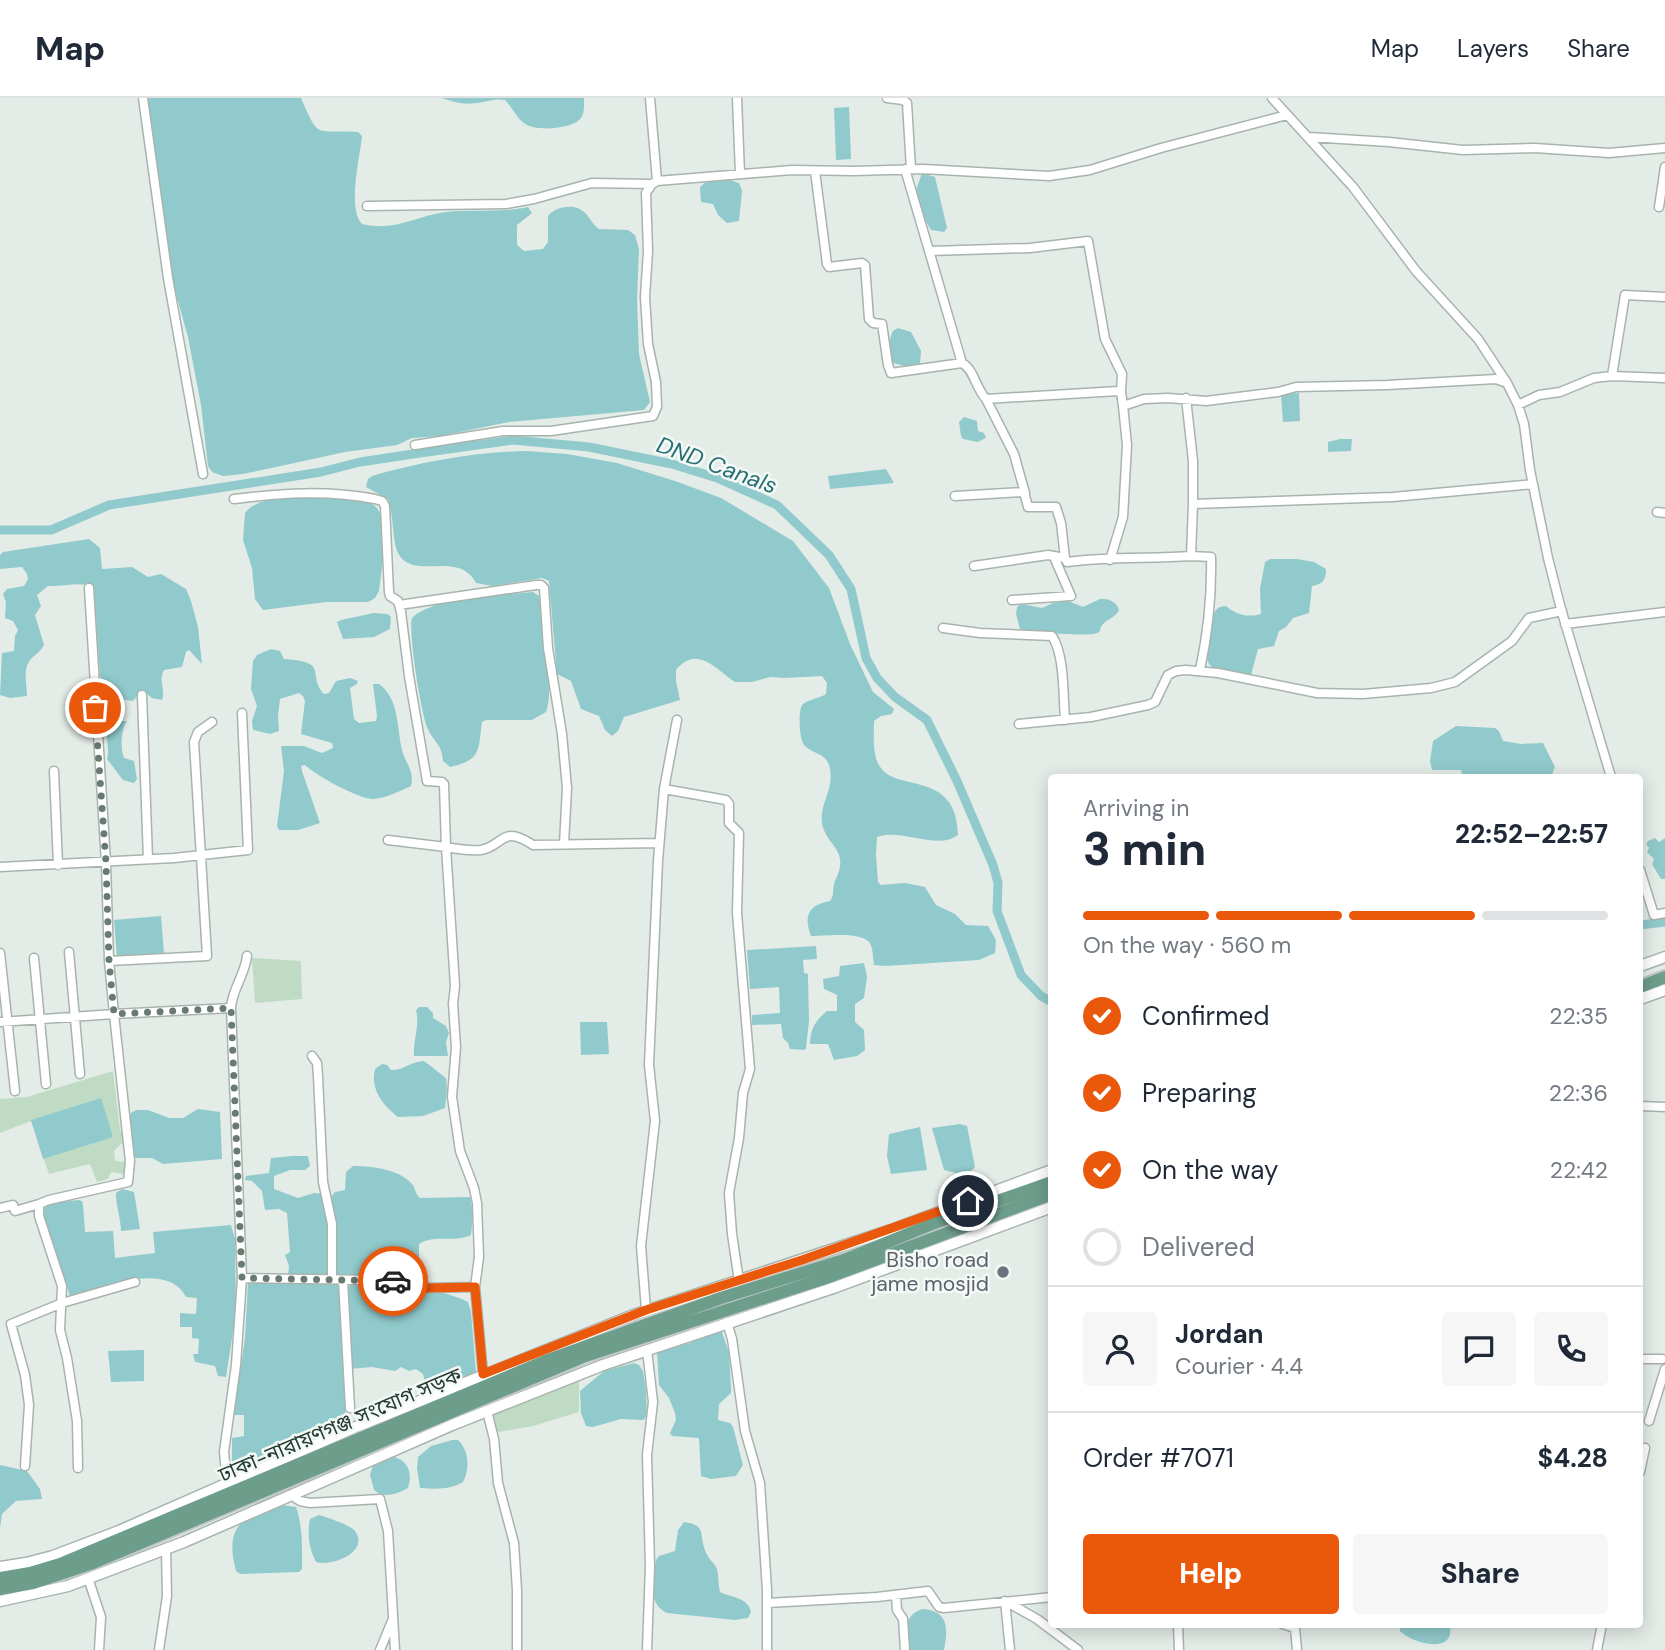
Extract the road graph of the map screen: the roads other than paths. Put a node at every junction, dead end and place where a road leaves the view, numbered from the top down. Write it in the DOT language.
graph roads {
  1 [pos="143,98"];
  2 [pos="650,98"];
  3 [pos="737,98"];
  4 [pos="887,98"];
  5 [pos="1272,98"];
  6 [pos="1287,115"];
  7 [pos="1308,137"];
  8 [pos="1665,148"];
  9 [pos="1665,167"];
  10 [pos="908,169"];
  11 [pos="815,171"];
  12 [pos="740,174"];
  13 [pos="654,182"];
  14 [pos="366,206"];
  15 [pos="1659,208"];
  16 [pos="930,251"];
  17 [pos="1665,297"];
  18 [pos="962,363"];
  19 [pos="1612,376"];
  20 [pos="1665,378"];
  21 [pos="1507,383"];
  22 [pos="1121,392"];
  23 [pos="1186,398"];
  24 [pos="986,399"];
  25 [pos="1518,405"];
  26 [pos="1124,406"];
  27 [pos="415,445"];
  28 [pos="203,474"];
  29 [pos="1533,484"];
  30 [pos="1025,493"];
  31 [pos="955,496"];
  32 [pos="234,499"];
  33 [pos="1193,504"];
  34 [pos="1191,556"];
  35 [pos="1054,557"];
  36 [pos="1065,558"];
  37 [pos="1110,560"];
  38 [pos="974,566"];
  39 [pos="89,588"];
  40 [pos="1012,600"];
  41 [pos="399,605"];
  42 [pos="1562,611"];
  43 [pos="1665,612"];
  44 [pos="1565,624"];
  45 [pos="943,628"];
  46 [pos="1200,670"];
  47 [pos="142,695"];
  48 [pos="242,713"];
  49 [pos="677,719"];
  50 [pos="1065,720"];
  51 [pos="212,722"];
  52 [pos="1018,724"];
  53 [pos="54,771"];
  54 [pos="1610,774"];
  55 [pos="664,789"];
  56 [pos="387,840"];
  57 [pos="659,843"];
  58 [pos="564,844"];
  59 [pos="446,847"];
  60 [pos="200,855"];
  61 [pos="148,859"];
  62 [pos="106,863"];
  63 [pos="58,865"];
  64 [pos="0,867"];
  65 [pos="1643,880"];
  66 [pos="1665,912"];
  67 [pos="69,952"];
  68 [pos="0,953"];
  69 [pos="247,956"];
  70 [pos="1665,957"];
  71 [pos="34,958"];
  72 [pos="109,961"];
  73 [pos="1643,965"];
  74 [pos="1665,969"];
  75 [pos="1643,977"];
  76 [pos="1665,977"];
  77 [pos="1643,985"];
  78 [pos="1665,990"];
  79 [pos="1643,998"];
  80 [pos="231,1008"];
  81 [pos="114,1014"];
  82 [pos="74,1016"];
  83 [pos="39,1018"];
  84 [pos="4,1022"];
  85 [pos="312,1056"];
  86 [pos="80,1073"];
  87 [pos="46,1084"];
  88 [pos="15,1091"];
  89 [pos="1643,1106"];
  90 [pos="1665,1107"];
  91 [pos="1048,1172"];
  92 [pos="1048,1183"];
  93 [pos="1021,1187"];
  94 [pos="1048,1196"];
  95 [pos="39,1204"];
  96 [pos="0,1208"];
  97 [pos="1048,1208"];
  98 [pos="984,1225"];
  99 [pos="893,1235"];
  100 [pos="242,1278"];
  101 [pos="332,1279"];
  102 [pos="343,1280"];
  103 [pos="739,1281"];
  104 [pos="135,1282"];
  105 [pos="475,1287"];
  106 [pos="62,1303"];
  107 [pos="646,1310"];
  108 [pos="727,1322"];
  109 [pos="647,1350"];
  110 [pos="1643,1359"];
  111 [pos="1662,1359"];
  112 [pos="1665,1369"];
  113 [pos="483,1374"];
  114 [pos="349,1408"];
  115 [pos="487,1411"];
  116 [pos="1649,1421"];
  117 [pos="1645,1448"];
  118 [pos="1643,1458"];
  119 [pos="25,1465"];
  120 [pos="78,1468"];
  121 [pos="227,1483"];
  122 [pos="290,1495"];
  123 [pos="124,1545"];
  124 [pos="166,1549"];
  125 [pos="91,1558"];
  126 [pos="0,1567"];
  127 [pos="0,1578"];
  128 [pos="88,1578"];
  129 [pos="0,1589"];
  130 [pos="896,1595"];
  131 [pos="1048,1597"];
  132 [pos="0,1601"];
  133 [pos="1005,1601"];
  134 [pos="767,1603"];
  135 [pos="393,1619"];
  136 [pos="1048,1627"];
  137 [pos="1049,1628"];
  138 [pos="1178,1628"];
  139 [pos="1292,1628"];
  140 [pos="1601,1628"];
  141 [pos="99,1650"];
  142 [pos="159,1650"];
  143 [pos="380,1650"];
  144 [pos="395,1650"];
  145 [pos="517,1650"];
  146 [pos="647,1650"];
  147 [pos="767,1650"];
  148 [pos="905,1650"];
  149 [pos="1010,1650"];
  150 [pos="1078,1650"];
  151 [pos="1180,1650"];
  152 [pos="1297,1650"];
  153 [pos="1597,1650"];
  1 -- 28 [label="street"];
  2 -- 13 [label="street"];
  3 -- 12 [label="street"];
  4 -- 10 [label="street"];
  5 -- 6 [label="street"];
  6 -- 7 [label="street"];
  6 -- 10 [label="street"];
  7 -- 8 [label="street"];
  7 -- 21 [label="street"];
  9 -- 15 [label="street"];
  10 -- 11 [label="street"];
  10 -- 16 [label="street"];
  11 -- 12 [label="street"];
  11 -- 18 [label="street"];
  12 -- 13 [label="street"];
  13 -- 14 [label="street"];
  13 -- 27 [label="street"];
  16 -- 18 [label="street"];
  16 -- 22 [label="street"];
  17 -- 19 [label="street"];
  18 -- 24 [label="street"];
  19 -- 20 [label="street"];
  19 -- 25 [label="street"];
  21 -- 23 [label="street"];
  21 -- 25 [label="street"];
  22 -- 24 [label="street"];
  22 -- 26 [label="street"];
  23 -- 26 [label="street"];
  23 -- 33 [label="street"];
  24 -- 30 [label="street"];
  25 -- 29 [label="street"];
  26 -- 37 [label="street"];
  29 -- 33 [label="street"];
  29 -- 42 [label="street"];
  30 -- 31 [label="street"];
  30 -- 36 [label="street"];
  32 -- 41 [label="street"];
  33 -- 34 [label="street"];
  34 -- 37 [label="street"];
  34 -- 46 [label="street"];
  35 -- 36 [label="street"];
  35 -- 38 [label="street"];
  35 -- 40 [label="street"];
  36 -- 37 [label="street"];
  39 -- 62 [label="street"];
  41 -- 58 [label="street"];
  41 -- 59 [label="street"];
  42 -- 44 [label="street"];
  42 -- 46 [label="street"];
  43 -- 44 [label="street"];
  44 -- 54 [label="street"];
  45 -- 50 [label="street"];
  46 -- 50 [label="street"];
  47 -- 61 [label="street"];
  48 -- 60 [label="street"];
  49 -- 55 [label="street"];
  50 -- 52 [label="street"];
  51 -- 60 [label="street"];
  53 -- 63 [label="street"];
  55 -- 57 [label="street"];
  55 -- 103 [label="street"];
  56 -- 59 [label="street"];
  57 -- 58 [label="street"];
  57 -- 107 [label="street"];
  58 -- 59 [label="street"];
  59 -- 105 [label="street"];
  60 -- 61 [label="street"];
  60 -- 72 [label="street"];
  61 -- 62 [label="street"];
  62 -- 63 [label="street"];
  62 -- 72 [label="street"];
  63 -- 64 [label="street"];
  65 -- 66 [label="street"];
  67 -- 82 [label="street"];
  68 -- 84 [label="street"];
  69 -- 80 [label="street"];
  70 -- 73 [label="street"];
  71 -- 83 [label="street"];
  72 -- 81 [label="street"];
  74 -- 75 [label="main road"];
  76 -- 77 [label="main road"];
  78 -- 79 [label="street"];
  80 -- 81 [label="street"];
  80 -- 100 [label="street"];
  81 -- 82 [label="street"];
  81 -- 95 [label="street"];
  82 -- 83 [label="street"];
  82 -- 86 [label="street"];
  83 -- 84 [label="street"];
  83 -- 87 [label="street"];
  84 -- 88 [label="street"];
  85 -- 101 [label="street"];
  89 -- 90 [label="street"];
  91 -- 93 [label="street"];
  92 -- 93 [label="main road, ঢাকা-নারায়ণগঞ্জ সংযোগ সড়ক"];
  93 -- 99 [label="main road, ঢাকা-নারায়ণগঞ্জ সংযোগ সড়ক"];
  94 -- 98 [label="main road, ঢাকা-নারায়ণগঞ্জ সংযোগ সড়ক"];
  95 -- 96 [label="street"];
  95 -- 106 [label="street"];
  97 -- 98 [label="street"];
  98 -- 108 [label="street"];
  98 -- 123 [label="main road, ঢাকা-নারায়ণগঞ্জ সংযোগ সড়ক"];
  99 -- 103 [label="street"];
  99 -- 123 [label="main road, ঢাকা-নারায়ণগঞ্জ সংযোগ সড়ক"];
  100 -- 101 [label="street"];
  100 -- 121 [label="street"];
  101 -- 102 [label="street"];
  102 -- 105 [label="street"];
  102 -- 114 [label="street"];
  103 -- 107 [label="street"];
  104 -- 106 [label="street"];
  105 -- 113 [label="street"];
  106 -- 119 [label="street"];
  106 -- 120 [label="street"];
  107 -- 113 [label="street"];
  108 -- 109 [label="street"];
  108 -- 134 [label="street"];
  109 -- 115 [label="street"];
  109 -- 146 [label="street"];
  110 -- 111 [label="street"];
  112 -- 116 [label="street"];
  113 -- 121 [label="street"];
  115 -- 122 [label="street"];
  115 -- 145 [label="street"];
  117 -- 118 [label="street"];
  121 -- 123 [label="street"];
  122 -- 124 [label="street"];
  122 -- 135 [label="street"];
  123 -- 124 [label="street"];
  123 -- 125 [label="main road, ঢাকা-নারায়ণগঞ্জ সংযোগ সড়ক"];
  123 -- 126 [label="street"];
  123 -- 128 [label="street"];
  124 -- 142 [label="street"];
  125 -- 127 [label="main road, ঢাকা-নারায়ণগঞ্জ সংযোগ সড়ক"];
  125 -- 129 [label="main road, ঢাকা-নারায়ণগঞ্জ সংযোগ সড়ক"];
  128 -- 132 [label="street"];
  128 -- 141 [label="street"];
  130 -- 133 [label="street"];
  130 -- 134 [label="street"];
  130 -- 148 [label="street"];
  131 -- 133 [label="street"];
  133 -- 136 [label="street"];
  133 -- 149 [label="street"];
  134 -- 147 [label="street"];
  135 -- 143 [label="street"];
  135 -- 144 [label="street"];
  137 -- 150 [label="street"];
  138 -- 151 [label="street"];
  139 -- 152 [label="street"];
  140 -- 153 [label="street"];
}
